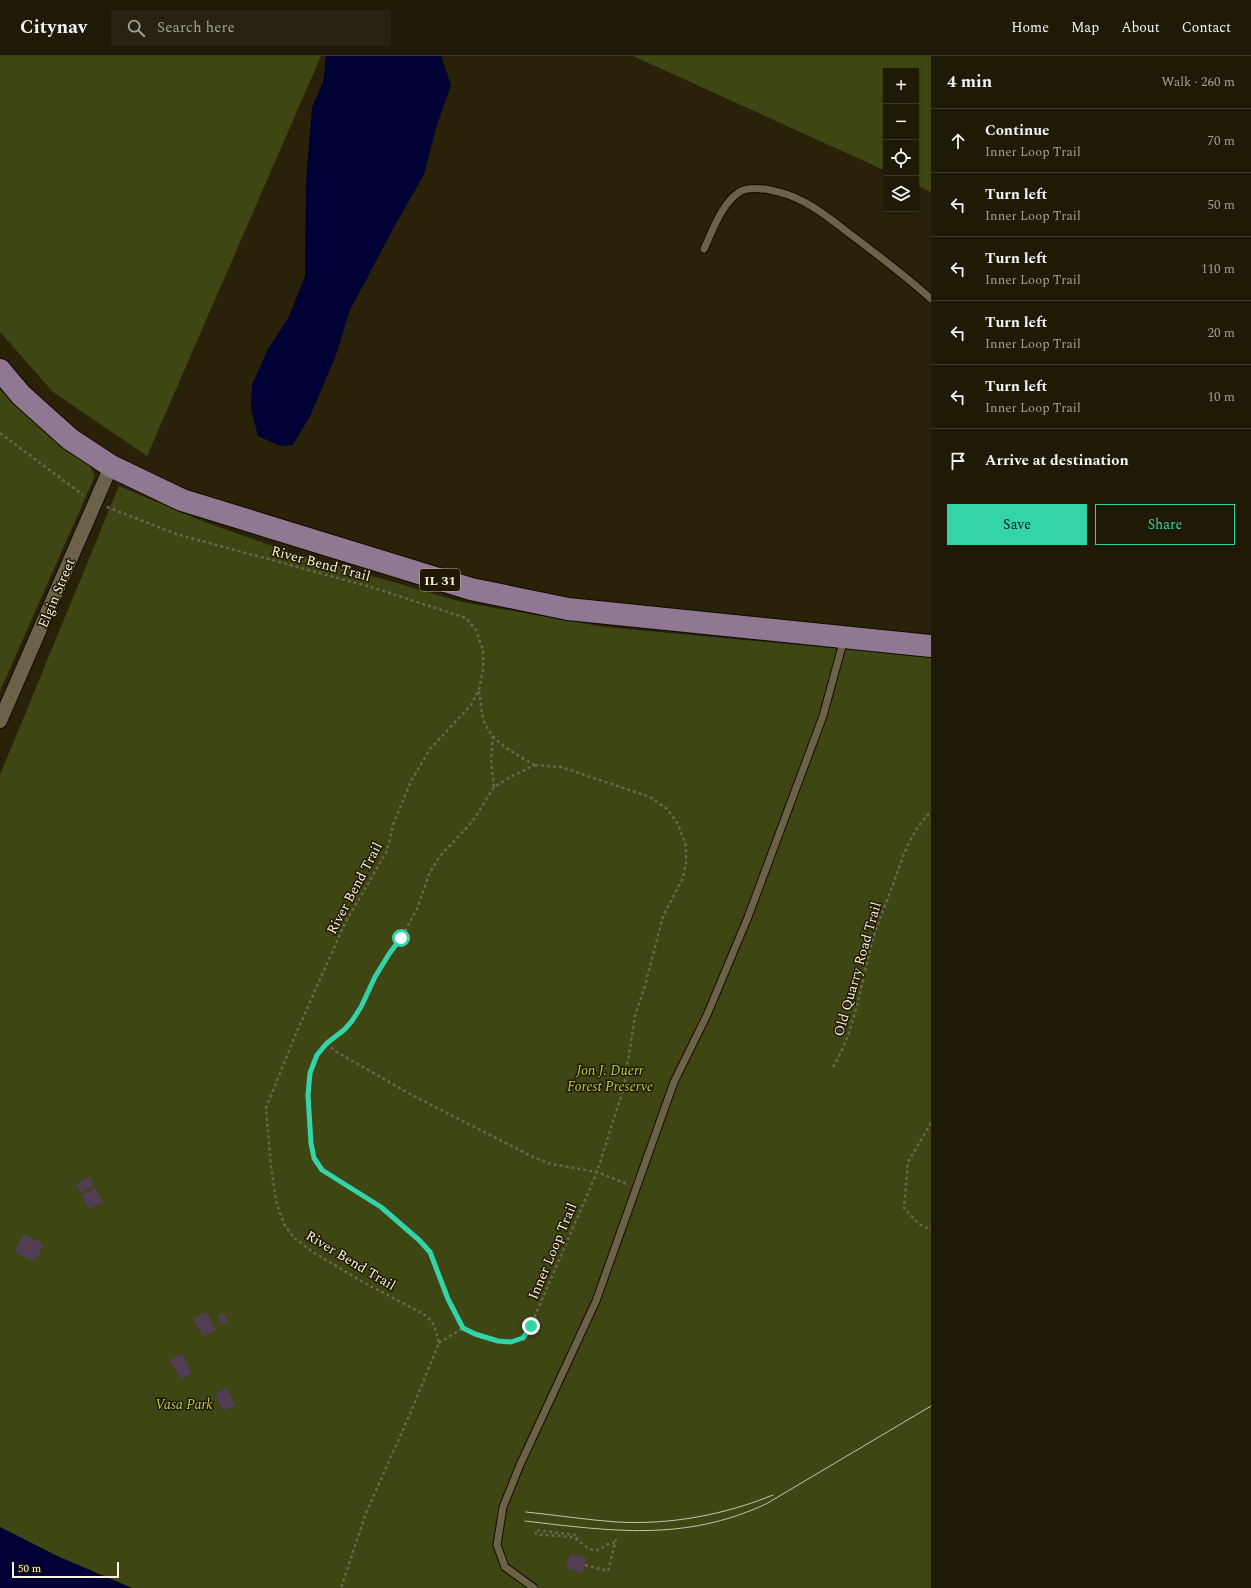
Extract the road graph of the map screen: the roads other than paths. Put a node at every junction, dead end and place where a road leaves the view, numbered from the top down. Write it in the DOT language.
graph roads {
  1 [pos="704,249"];
  2 [pos="931,299"];
  3 [pos="0,370"];
  4 [pos="111,466"];
  5 [pos="844,638"];
  6 [pos="931,646"];
  7 [pos="0,721"];
  8 [pos="534,1588"];
  1 -- 2 [label="lane"];
  3 -- 4 [label="main road, IL 31"];
  4 -- 5 [label="main road, IL 31"];
  4 -- 7 [label="street, Elgin Street"];
  5 -- 6 [label="main road, IL 31"];
  5 -- 8 [label="lane"];
}
